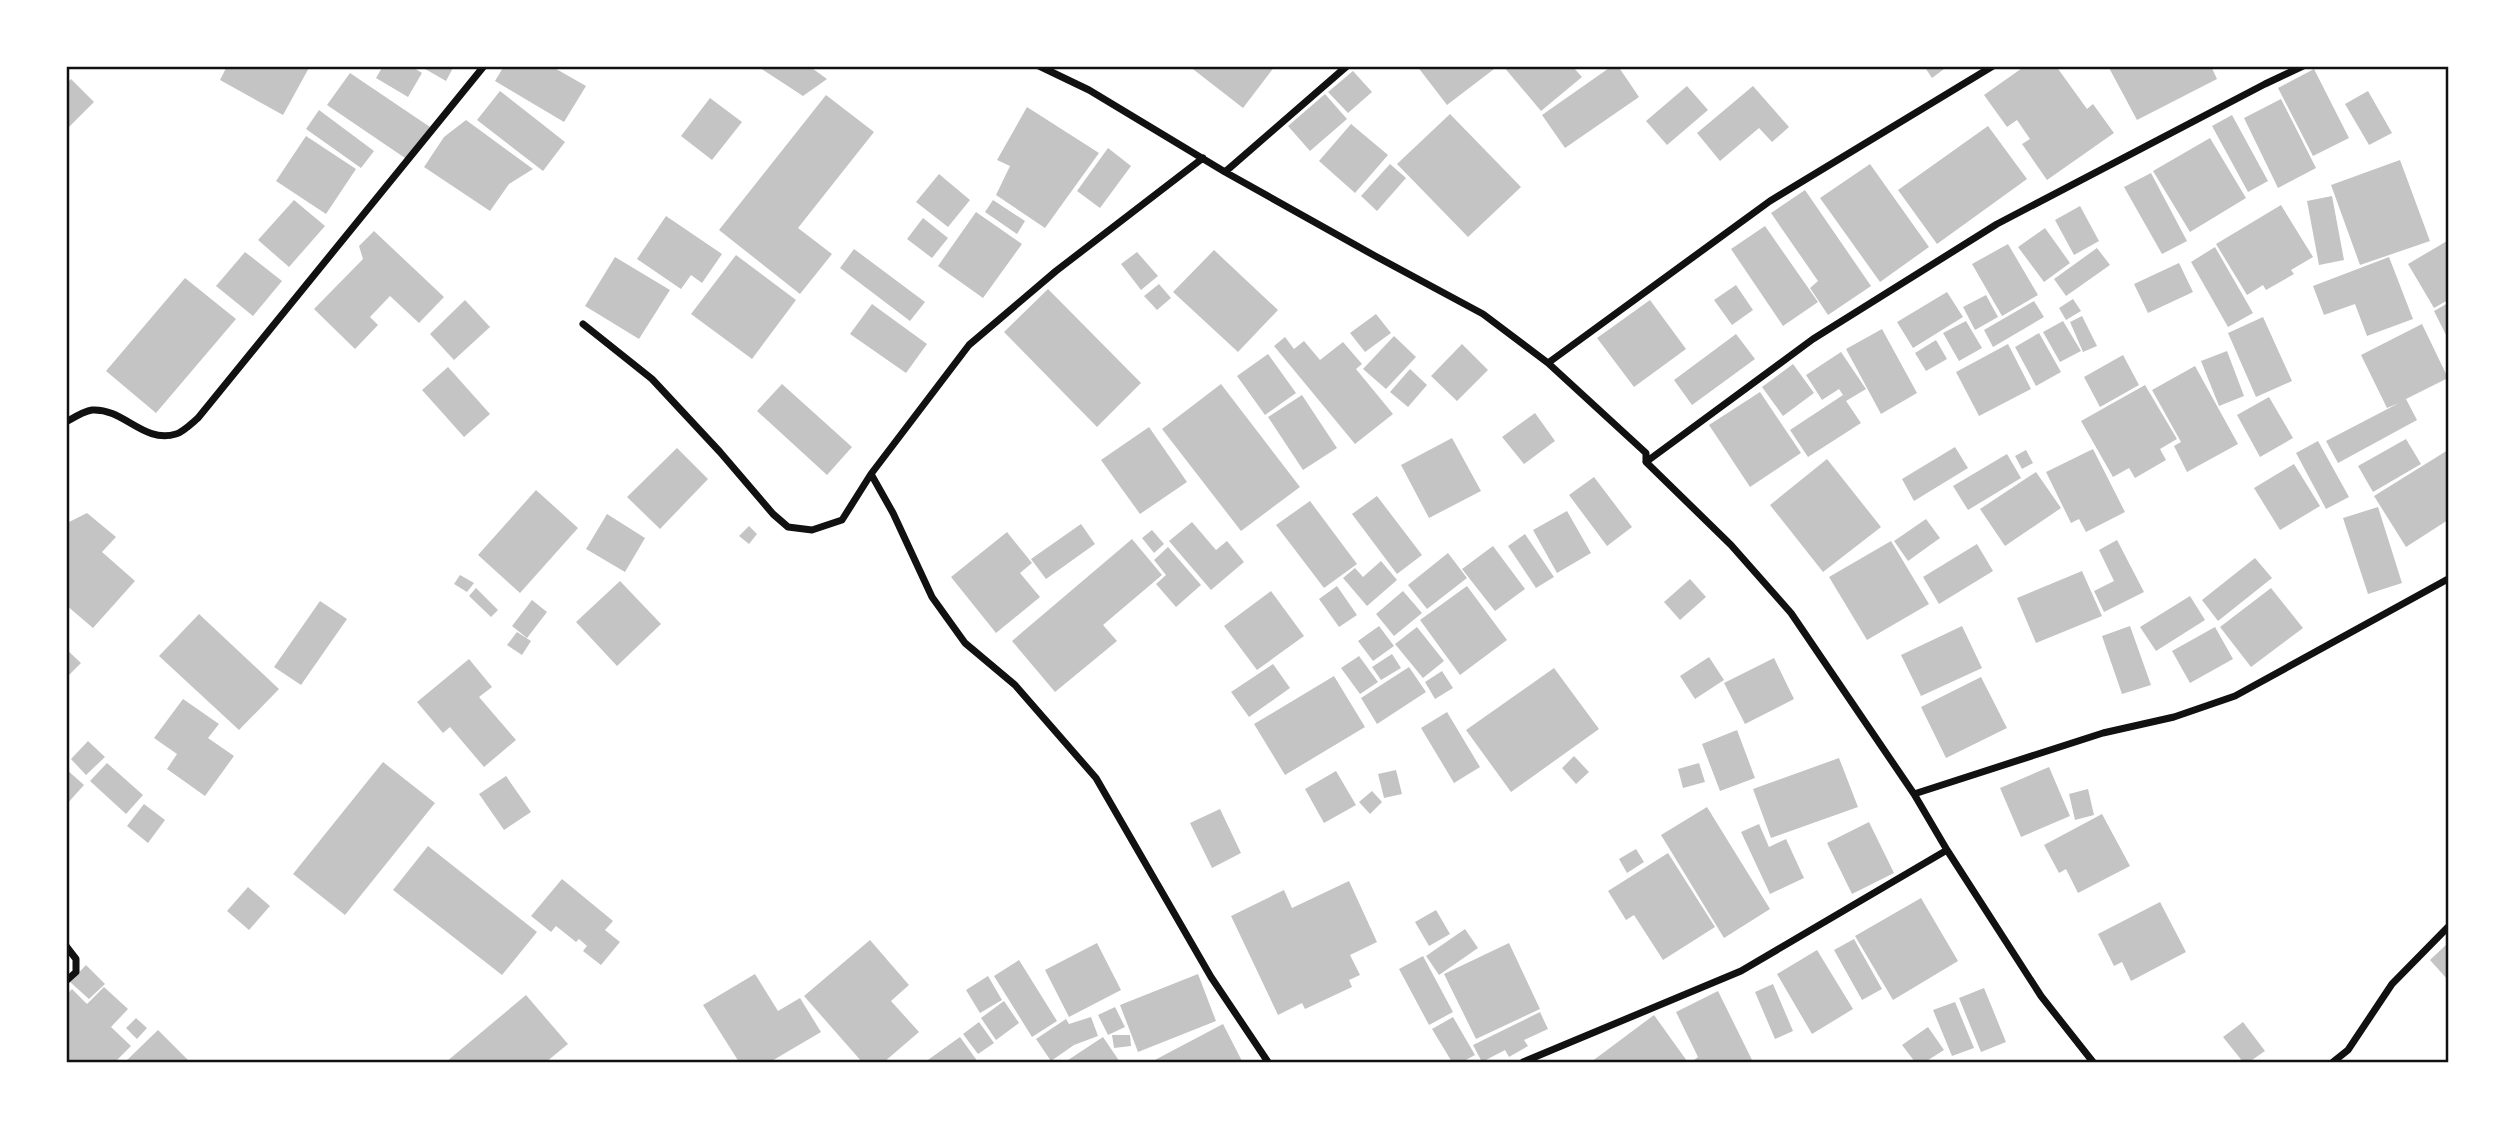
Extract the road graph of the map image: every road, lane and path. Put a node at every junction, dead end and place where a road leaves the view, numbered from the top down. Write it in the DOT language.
graph roads {
  1 [pos="484,66"];
  2 [pos="1039,66"];
  3 [pos="1347,66"];
  4 [pos="1993,66"];
  5 [pos="2304,66"];
  6 [pos="1203,158"];
  7 [pos="1225,172"];
  8 [pos="583,324"];
  9 [pos="1548,363"];
  10 [pos="66,422"];
  11 [pos="1646,462"];
  12 [pos="871,474"];
  13 [pos="2448,579"];
  14 [pos="1913,794"];
  15 [pos="1947,850"];
  16 [pos="2448,927"];
  17 [pos="66,946"];
  18 [pos="66,981"];
  19 [pos="1268,1062"];
  20 [pos="1523,1062"];
  21 [pos="2093,1062"];
  22 [pos="2333,1062"];
  1 -- 10 [label="street"];
  2 -- 6 [label="street"];
  3 -- 7 [label="street"];
  4 -- 9 [label="street"];
  5 -- 11 [label="street"];
  6 -- 7 [label="street"];
  6 -- 12 [label="street"];
  7 -- 9 [label="street"];
  8 -- 12 [label="street"];
  9 -- 11 [label="street"];
  11 -- 14 [label="street"];
  12 -- 19 [label="street"];
  13 -- 14 [label="street"];
  14 -- 15 [label="street"];
  15 -- 20 [label="street"];
  15 -- 21 [label="street"];
  16 -- 22 [label="street"];
  17 -- 18 [label="street"];
}
